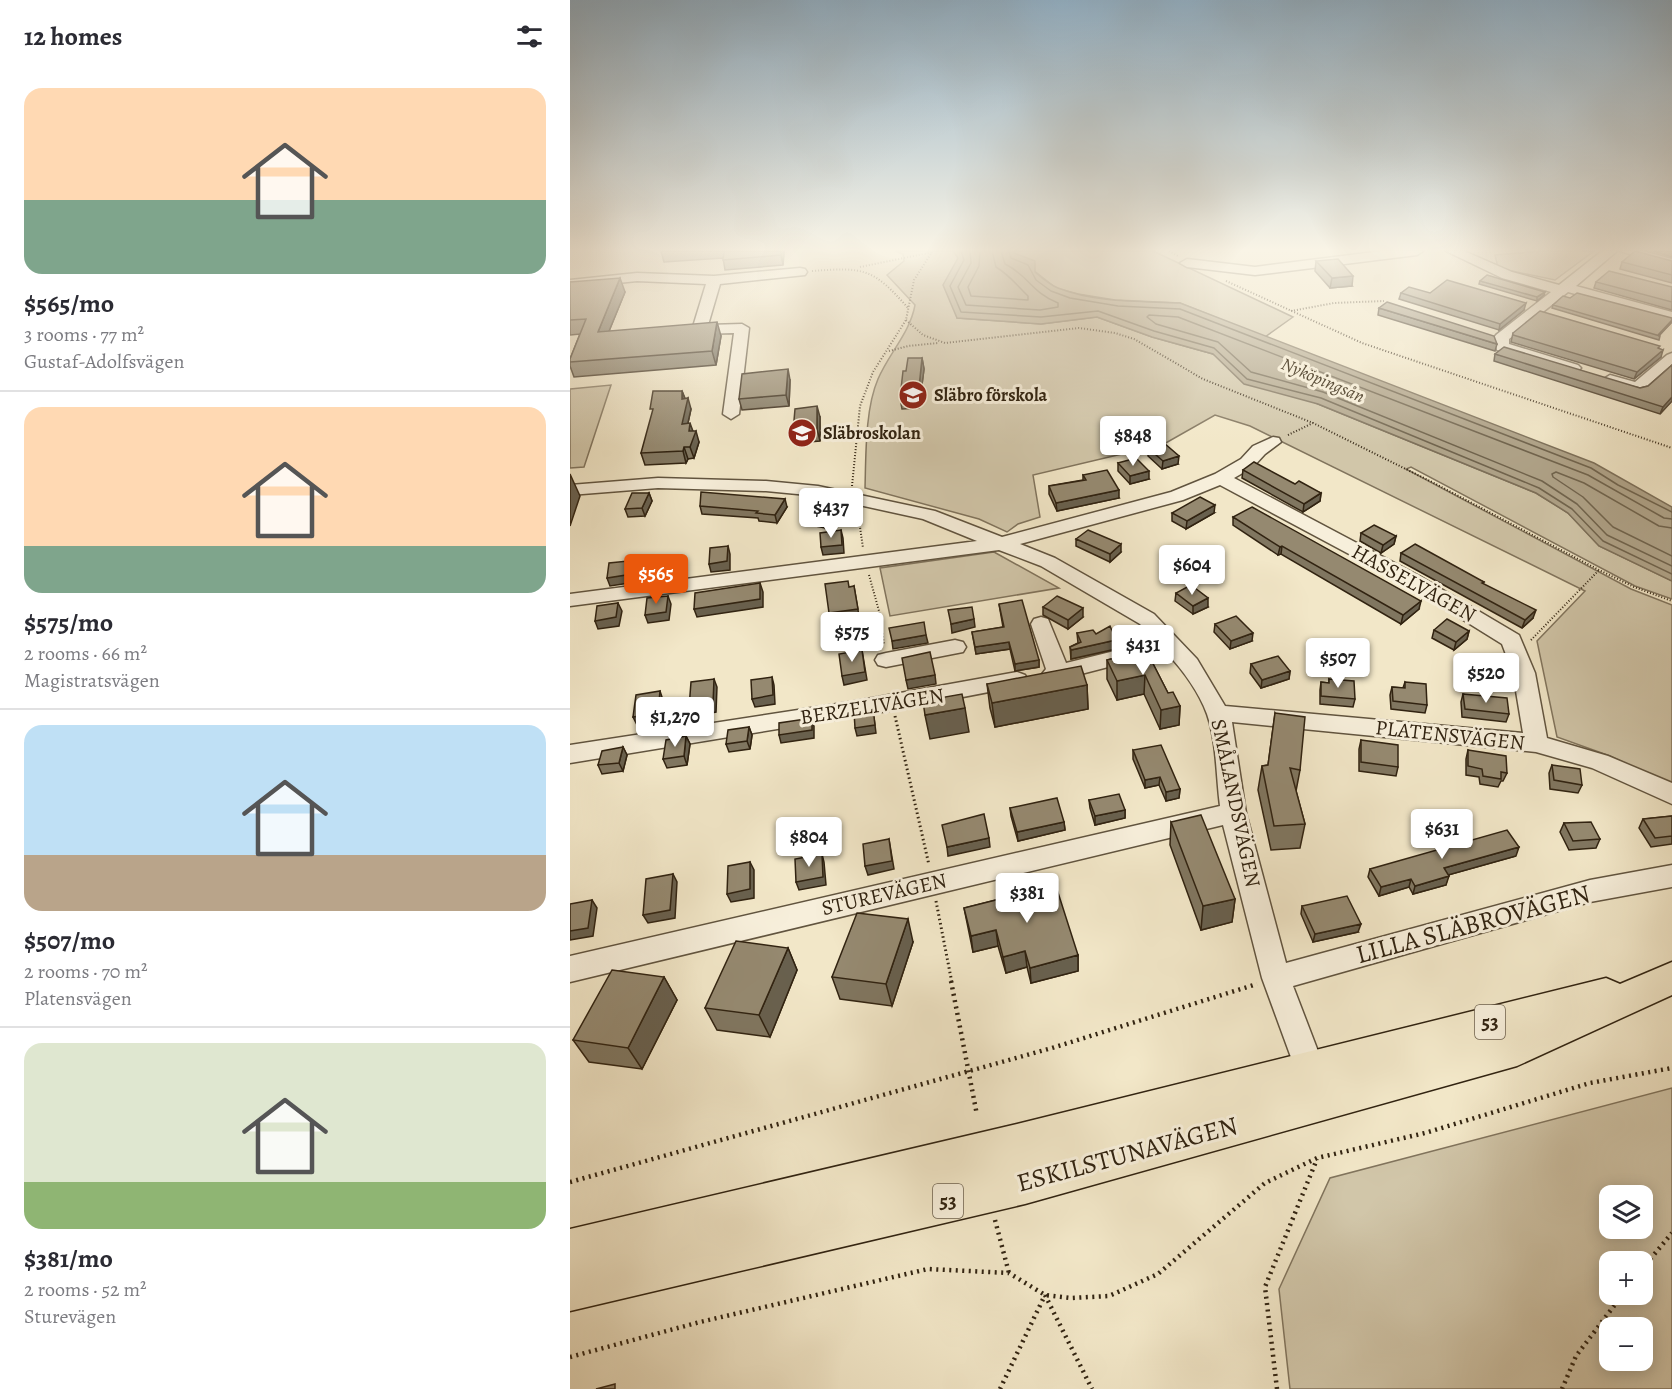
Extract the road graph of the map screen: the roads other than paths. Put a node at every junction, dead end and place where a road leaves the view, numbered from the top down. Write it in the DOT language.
graph roads {
  1 [pos="703,316"];
  2 [pos="1534,316"];
  3 [pos="1668,352"];
  4 [pos="731,414"];
  5 [pos="1273,442"];
  6 [pos="1221,478"];
  7 [pos="570,490"];
  8 [pos="999,544"];
  9 [pos="570,601"];
  10 [pos="1041,624"];
  11 [pos="1171,644"];
  12 [pos="955,647"];
  13 [pos="886,660"];
  14 [pos="1058,673"];
  15 [pos="1218,713"];
  16 [pos="1536,743"];
  17 [pos="570,754"];
  18 [pos="1672,795"];
  19 [pos="1233,813"];
  20 [pos="1672,876"];
  21 [pos="570,969"];
  22 [pos="1276,978"];
  23 [pos="1672,978"];
  24 [pos="1316,1084"];
  25 [pos="570,1251"];
  26 [pos="570,1289"];
  1 -- 4 [label="street"];
  2 -- 3 [label="street"];
  5 -- 6 [label="street"];
  6 -- 8 [label="street"];
  6 -- 16 [label="street, HASSELVÄGEN"];
  7 -- 8 [label="street, SMÅLANDSVÄGEN"];
  8 -- 9 [label="street"];
  8 -- 11 [label="street, SMÅLANDSVÄGEN"];
  10 -- 14 [label="street"];
  11 -- 14 [label="street, BERZELIVÄGEN"];
  11 -- 15 [label="street, SMÅLANDSVÄGEN"];
  12 -- 13 [label="street"];
  14 -- 17 [label="street, BERZELIVÄGEN"];
  15 -- 16 [label="street, PLATENSVÄGEN"];
  15 -- 19 [label="street, SMÅLANDSVÄGEN"];
  16 -- 18 [label="street, PLATENSVÄGEN"];
  19 -- 21 [label="street, STUREVÄGEN"];
  19 -- 22 [label="street, SMÅLANDSVÄGEN"];
  20 -- 22 [label="street, LILLA SLÄBROVÄGEN"];
  22 -- 24 [label="street, SMÅLANDSVÄGEN"];
  23 -- 24 [label="main road, ESKILSTUNAVÄGEN / 53"];
  24 -- 25 [label="main road, ESKILSTUNAVÄGEN / 53"];
  24 -- 26 [label="main road, ESKILSTUNAVÄGEN / 53"];
}
